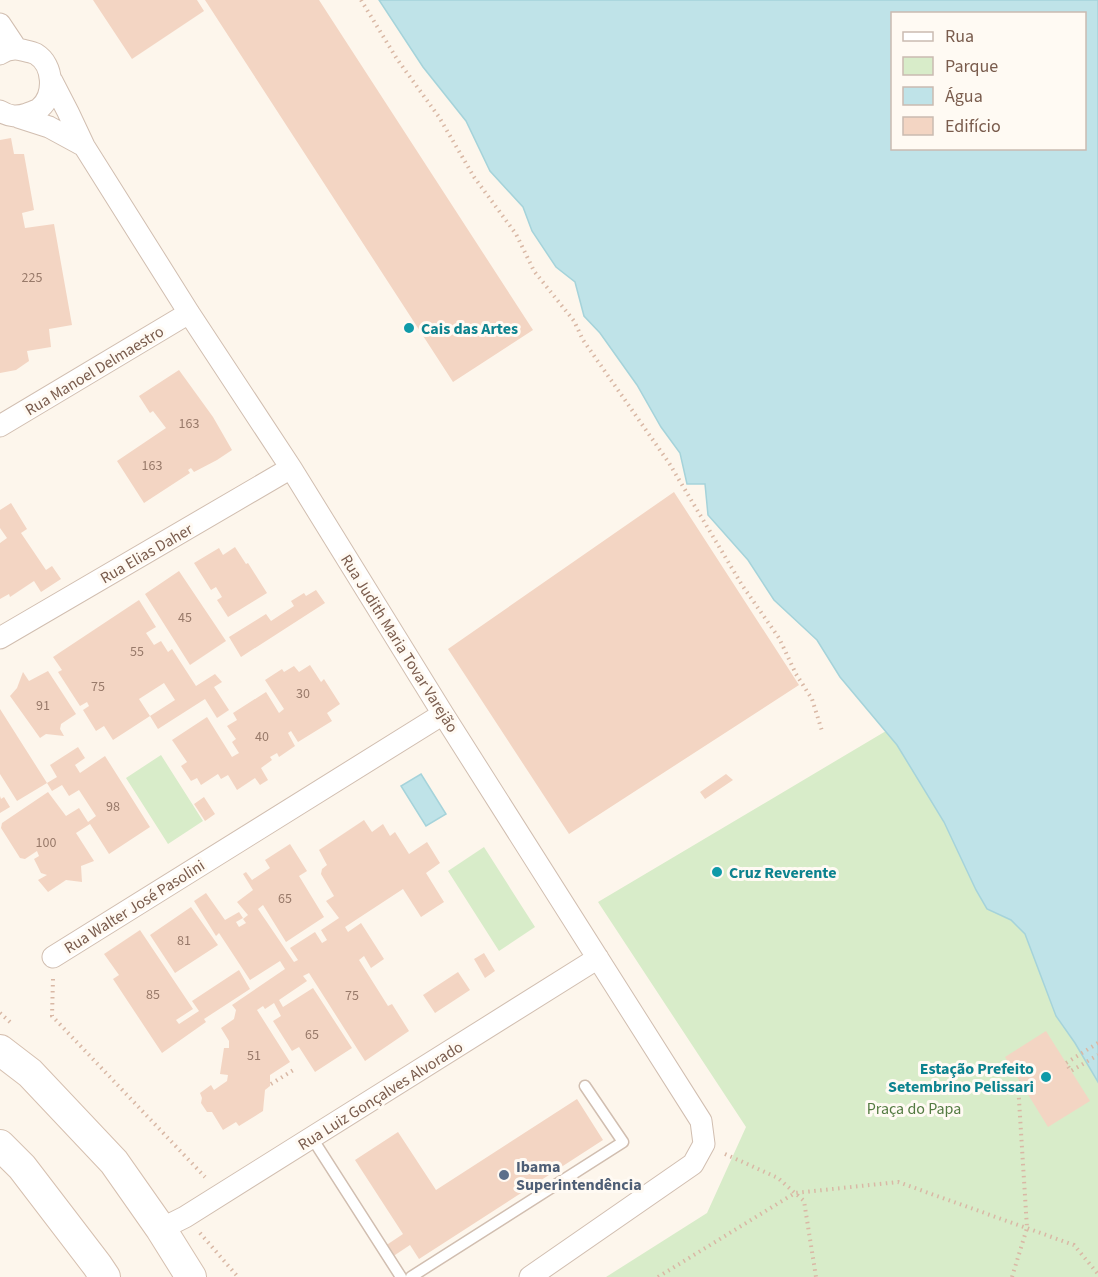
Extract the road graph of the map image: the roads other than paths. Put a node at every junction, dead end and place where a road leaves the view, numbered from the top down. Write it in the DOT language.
graph roads {
  1 [pos="0,24"];
  2 [pos="8,51"];
  3 [pos="51,81"];
  4 [pos="9,114"];
  5 [pos="84,146"];
  6 [pos="189,313"];
  7 [pos="0,426"];
  8 [pos="291,468"];
  9 [pos="0,638"];
  10 [pos="443,714"];
  11 [pos="53,957"];
  12 [pos="598,958"];
  13 [pos="0,1050"];
  14 [pos="585,1086"];
  15 [pos="312,1137"];
  16 [pos="0,1145"];
  17 [pos="173,1223"];
  18 [pos="105,1277"];
  19 [pos="191,1277"];
  20 [pos="400,1277"];
  21 [pos="411,1277"];
  22 [pos="530,1277"];
  1 -- 2 [label="street"];
  2 -- 3 [label="street, Rua Judith Maria Tovar Varejão"];
  3 -- 4 [label="street"];
  3 -- 5 [label="street, Rua Judith Maria Tovar Varejão"];
  4 -- 5 [label="street, Rua Judith Maria Tovar Varejão"];
  5 -- 6 [label="street, Rua Judith Maria Tovar Varejão"];
  6 -- 7 [label="street, Rua Manoel Delmaestro"];
  6 -- 8 [label="street, Rua Judith Maria Tovar Varejão"];
  8 -- 9 [label="street, Rua Elias Daher"];
  8 -- 10 [label="street, Rua Judith Maria Tovar Varejão"];
  10 -- 11 [label="street, Rua Walter José Pasolini"];
  10 -- 12 [label="street, Rua Judith Maria Tovar Varejão"];
  12 -- 15 [label="street, Rua Luiz Gonçalves Alvorado"];
  12 -- 22 [label="street, Rua Judith Maria Tovar Varejão"];
  13 -- 17 [label="main road"];
  14 -- 21 [label="lane"];
  15 -- 17 [label="street, Rua Luiz Gonçalves Alvorado"];
  15 -- 20 [label="lane"];
  16 -- 18 [label="main road"];
  17 -- 19 [label="main road"];
}
